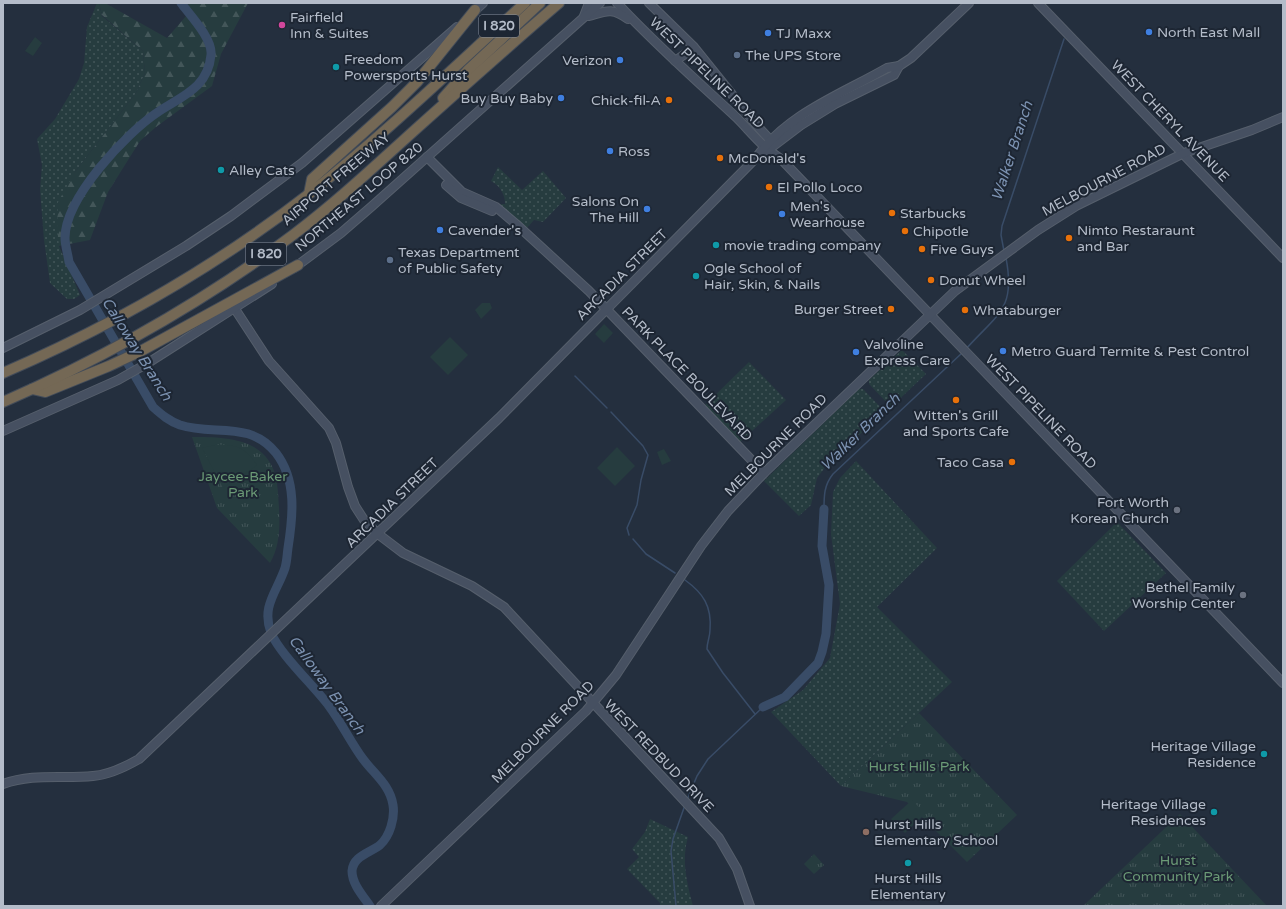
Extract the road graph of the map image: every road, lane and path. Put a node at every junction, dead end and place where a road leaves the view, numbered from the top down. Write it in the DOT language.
graph roads {
  1 [pos="483,3"];
  2 [pos="525,3"];
  3 [pos="540,3"];
  4 [pos="559,3"];
  5 [pos="589,3"];
  6 [pos="600,3"];
  7 [pos="617,3"];
  8 [pos="649,3"];
  9 [pos="969,3"];
  10 [pos="1038,3"];
  11 [pos="475,10"];
  12 [pos="584,17"];
  13 [pos="646,33"];
  14 [pos="704,59"];
  15 [pos="674,61"];
  16 [pos="1283,117"];
  17 [pos="415,130"];
  18 [pos="773,143"];
  19 [pos="766,149"];
  20 [pos="1184,153"];
  21 [pos="425,159"];
  22 [pos="781,159"];
  23 [pos="309,194"];
  24 [pos="1283,258"];
  25 [pos="298,265"];
  26 [pos="235,309"];
  27 [pos="606,309"];
  28 [pos="930,315"];
  29 [pos="3,348"];
  30 [pos="3,373"];
  31 [pos="32,389"];
  32 [pos="3,402"];
  33 [pos="3,431"];
  34 [pos="764,472"];
  35 [pos="378,534"];
  36 [pos="1283,683"];
  37 [pos="592,704"];
  38 [pos="3,784"];
  39 [pos="383,904"];
  40 [pos="750,906"];
  1 -- 11 [label="street"];
  2 -- 23 [label="highway, AIRPORT FREEWAY / I 820"];
  3 -- 17 [label="highway"];
  4 -- 17 [label="highway, AIRPORT FREEWAY / I 820"];
  5 -- 12 [label="street"];
  6 -- 12 [label="street, NORTHEAST LOOP 820"];
  7 -- 13 [label="street, WEST PIPELINE ROAD"];
  8 -- 14 [label="street, WEST PIPELINE ROAD"];
  9 -- 18 [label="street, ARCADIA STREET"];
  10 -- 20 [label="street, WEST CHERYL AVENUE"];
  11 -- 23 [label="highway"];
  11 -- 29 [label="street"];
  12 -- 13 [label="street"];
  12 -- 21 [label="street, NORTHEAST LOOP 820"];
  13 -- 15 [label="street, WEST PIPELINE ROAD"];
  14 -- 15 [label="street"];
  14 -- 18 [label="street, WEST PIPELINE ROAD"];
  15 -- 19 [label="street, WEST PIPELINE ROAD"];
  16 -- 20 [label="street, MELBOURNE ROAD"];
  17 -- 31 [label="highway, AIRPORT FREEWAY / I 820"];
  18 -- 19 [label="street, ARCADIA STREET"];
  18 -- 22 [label="street, WEST PIPELINE ROAD"];
  19 -- 22 [label="street, WEST PIPELINE ROAD"];
  19 -- 27 [label="street, ARCADIA STREET"];
  20 -- 24 [label="street, WEST CHERYL AVENUE"];
  20 -- 28 [label="street, MELBOURNE ROAD"];
  21 -- 25 [label="street, NORTHEAST LOOP 820"];
  21 -- 27 [label="street, PARK PLACE BOULEVARD"];
  22 -- 28 [label="street, WEST PIPELINE ROAD"];
  23 -- 30 [label="highway, AIRPORT FREEWAY / I 820"];
  25 -- 26 [label="street, NORTHEAST LOOP 820"];
  25 -- 31 [label="highway"];
  26 -- 33 [label="street, NORTHEAST LOOP 820"];
  26 -- 35 [label="street, WEST REDBUD DRIVE"];
  27 -- 34 [label="street, PARK PLACE BOULEVARD"];
  27 -- 35 [label="street, ARCADIA STREET"];
  28 -- 34 [label="street, MELBOURNE ROAD"];
  28 -- 36 [label="street, WEST PIPELINE ROAD"];
  31 -- 32 [label="highway, AIRPORT FREEWAY / I 820"];
  34 -- 37 [label="street, MELBOURNE ROAD"];
  35 -- 37 [label="street, WEST REDBUD DRIVE"];
  35 -- 38 [label="street, ARCADIA STREET"];
  37 -- 39 [label="street, MELBOURNE ROAD"];
  37 -- 40 [label="street, WEST REDBUD DRIVE"];
}
